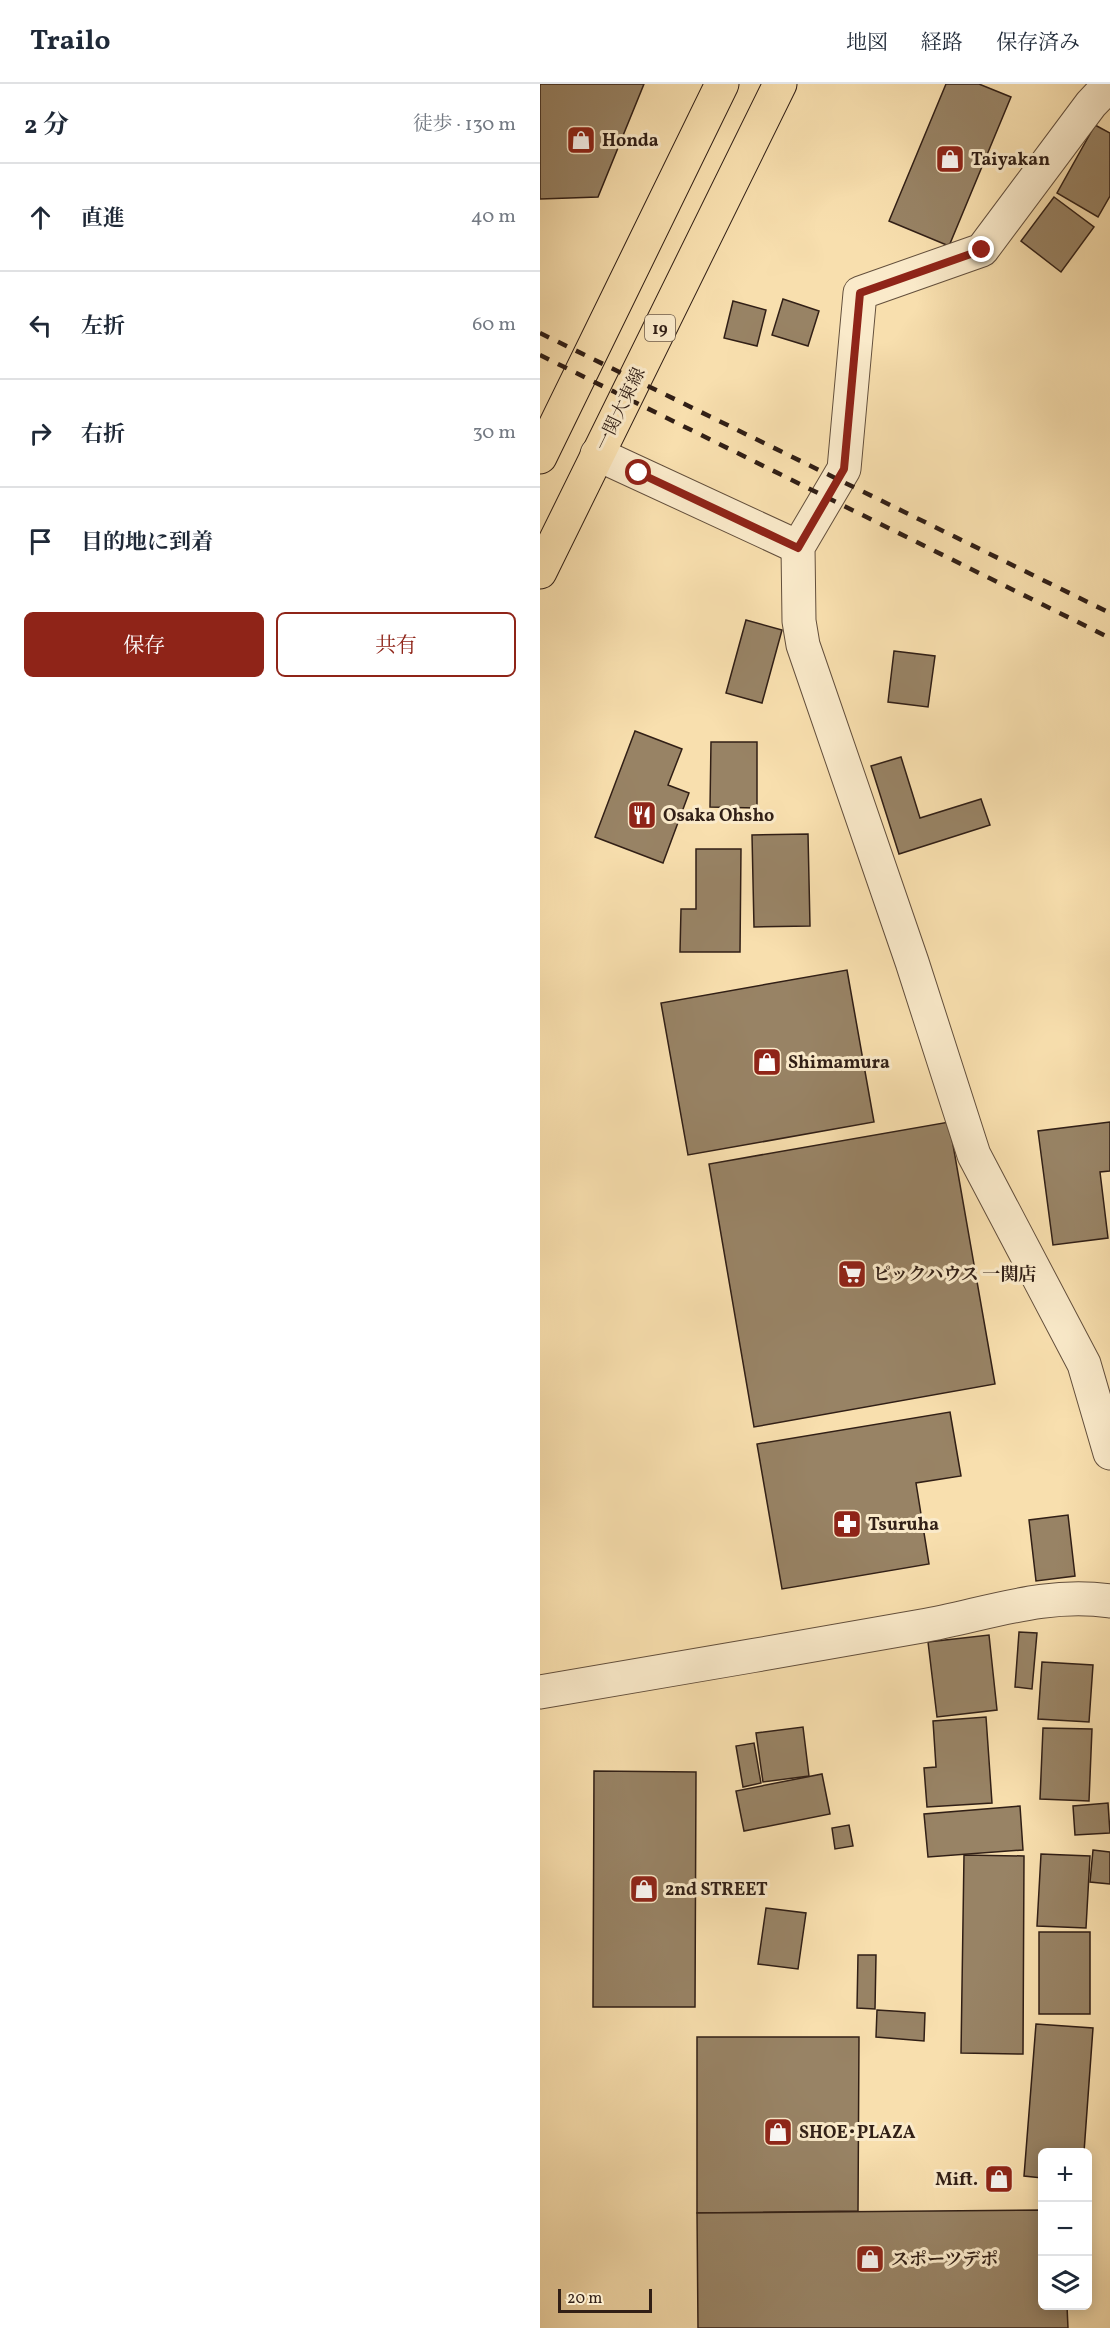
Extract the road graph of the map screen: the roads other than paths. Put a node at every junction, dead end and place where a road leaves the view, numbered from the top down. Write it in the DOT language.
graph roads {
  1 [pos="722,84"];
  2 [pos="780,84"];
  3 [pos="1110,84"];
  4 [pos="597,454"];
  5 [pos="540,457"];
  6 [pos="798,548"];
  7 [pos="540,572"];
  8 [pos="1110,1453"];
  9 [pos="1110,1601"];
  10 [pos="540,1692"];
  1 -- 5 [label="main road"];
  2 -- 4 [label="main road, 一関大東線 / 19"];
  3 -- 6 [label="street"];
  4 -- 6 [label="street"];
  4 -- 7 [label="main road, 一関大東線 / 19"];
  6 -- 8 [label="street"];
  9 -- 10 [label="street"];
}
